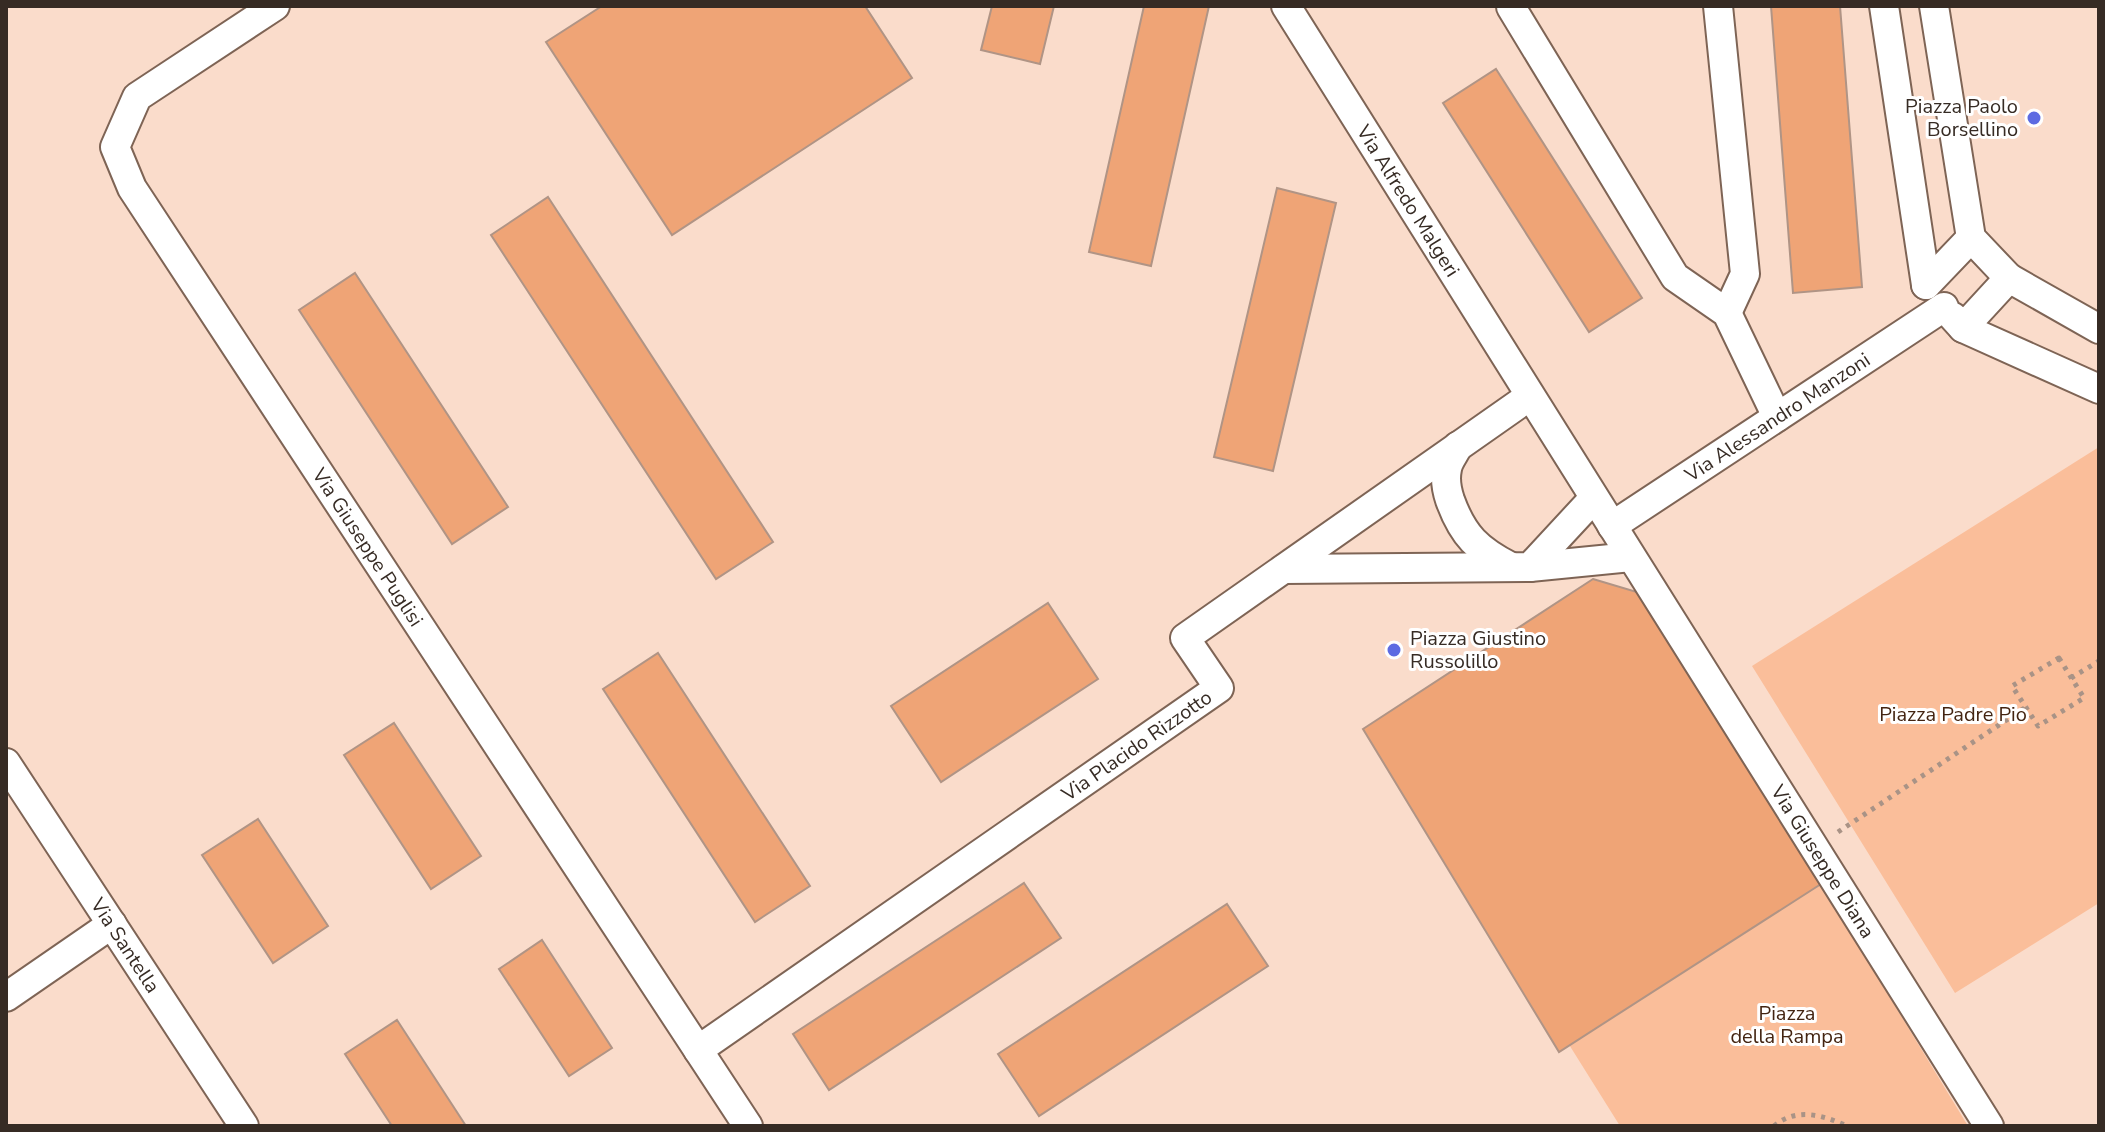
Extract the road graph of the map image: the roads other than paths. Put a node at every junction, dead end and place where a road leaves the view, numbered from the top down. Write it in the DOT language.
graph roads {
  1 [pos="275,6"];
  2 [pos="1286,6"];
  3 [pos="1512,6"];
  4 [pos="1718,6"];
  5 [pos="1884,6"];
  6 [pos="1934,6"];
  7 [pos="1971,238"];
  8 [pos="2009,278"];
  9 [pos="1935,296"];
  10 [pos="1727,313"];
  11 [pos="1963,328"];
  12 [pos="2099,329"];
  13 [pos="2099,389"];
  14 [pos="1530,396"];
  15 [pos="1777,417"];
  16 [pos="1458,446"];
  17 [pos="1594,498"];
  18 [pos="1612,526"];
  19 [pos="1631,557"];
  20 [pos="1521,567"];
  21 [pos="1284,569"];
  22 [pos="6,763"];
  23 [pos="112,924"];
  24 [pos="6,997"];
  25 [pos="698,1050"];
  26 [pos="244,1126"];
  27 [pos="748,1126"];
  28 [pos="1989,1126"];
  1 -- 25 [label="street, Via Giuseppe Puglisi"];
  2 -- 14 [label="street, Via Alfredo Malgeri"];
  3 -- 10 [label="street"];
  4 -- 10 [label="street"];
  5 -- 9 [label="street"];
  6 -- 7 [label="street"];
  7 -- 8 [label="street"];
  7 -- 9 [label="street, Via Alessandro Manzoni"];
  8 -- 11 [label="street"];
  8 -- 12 [label="street"];
  9 -- 11 [label="street"];
  9 -- 15 [label="street, Via Alessandro Manzoni"];
  10 -- 15 [label="street"];
  11 -- 13 [label="street"];
  14 -- 16 [label="street, Via Placido Rizzotto"];
  14 -- 17 [label="street"];
  15 -- 18 [label="street, Via Alessandro Manzoni"];
  16 -- 20 [label="street"];
  16 -- 21 [label="street, Via Placido Rizzotto"];
  17 -- 18 [label="street, Via Giuseppe Diana"];
  17 -- 20 [label="street"];
  18 -- 19 [label="street, Via Giuseppe Diana"];
  19 -- 20 [label="street"];
  19 -- 28 [label="street, Via Giuseppe Diana"];
  20 -- 21 [label="street"];
  21 -- 25 [label="street, Via Placido Rizzotto"];
  22 -- 23 [label="street, Via Santella"];
  23 -- 24 [label="street"];
  23 -- 26 [label="street, Via Santella"];
  25 -- 27 [label="street, Via Giuseppe Puglisi"];
}
